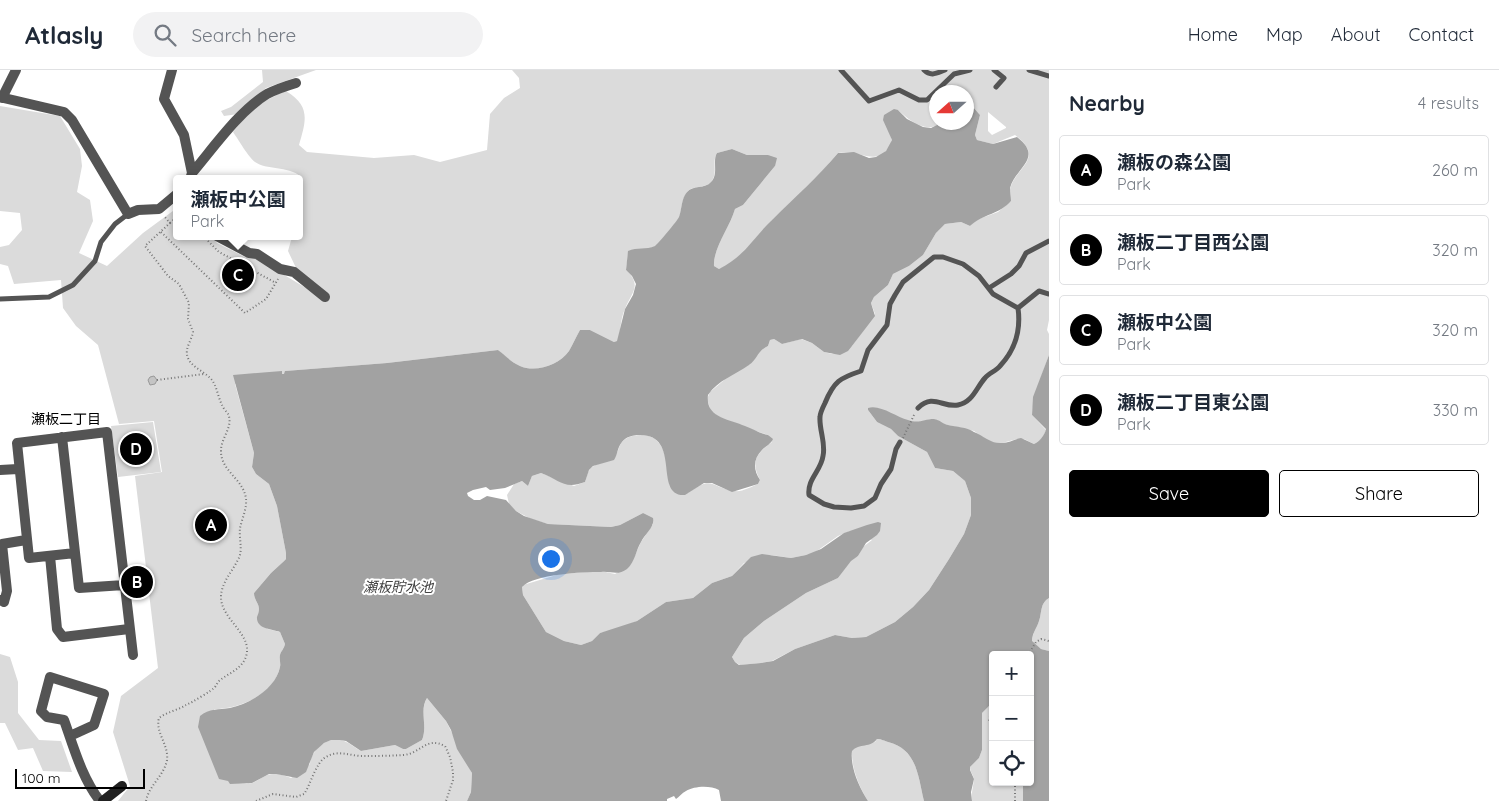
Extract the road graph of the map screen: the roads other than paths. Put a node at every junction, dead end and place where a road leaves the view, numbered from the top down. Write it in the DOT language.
graph roads {
  1 [pos="16,70"];
  2 [pos="172,70"];
  3 [pos="841,70"];
  4 [pos="924,70"];
  5 [pos="945,70"];
  6 [pos="970,70"];
  7 [pos="994,70"];
  8 [pos="1028,70"];
  9 [pos="952,72"];
  10 [pos="1049,76"];
  11 [pos="296,83"];
  12 [pos="996,87"];
  13 [pos="1,97"];
  14 [pos="191,175"];
  15 [pos="192,175"];
  16 [pos="173,197"];
  17 [pos="128,214"];
  18 [pos="223,240"];
  19 [pos="1049,240"];
  20 [pos="989,288"];
  21 [pos="1049,294"];
  22 [pos="325,297"];
  23 [pos="0,299"];
  24 [pos="1018,308"];
  25 [pos="918,408"];
  26 [pos="62,437"];
  27 [pos="900,442"];
  28 [pos="18,468"];
  29 [pos="0,470"];
  30 [pos="26,540"];
  31 [pos="74,553"];
  32 [pos="50,556"];
  33 [pos="124,585"];
  34 [pos="0,600"];
  35 [pos="129,629"];
  36 [pos="133,654"];
  37 [pos="70,736"];
  38 [pos="122,786"];
  39 [pos="102,801"];
  1 -- 13 [label="street"];
  2 -- 14 [label="street"];
  3 -- 9 [label="lane"];
  4 -- 5 [label="lane"];
  6 -- 9 [label="lane"];
  7 -- 12 [label="lane"];
  8 -- 10 [label="lane"];
  11 -- 15 [label="street"];
  13 -- 17 [label="street"];
  16 -- 17 [label="street"];
  17 -- 23 [label="lane"];
  18 -- 22 [label="street"];
  19 -- 20 [label="lane"];
  20 -- 24 [label="lane"];
  20 -- 27 [label="lane"];
  21 -- 24 [label="lane"];
  24 -- 25 [label="lane"];
  26 -- 28 [label="street"];
  26 -- 31 [label="street"];
  26 -- 33 [label="street"];
  28 -- 29 [label="street"];
  28 -- 30 [label="street"];
  30 -- 32 [label="street"];
  30 -- 34 [label="street"];
  31 -- 32 [label="street"];
  31 -- 33 [label="street"];
  32 -- 35 [label="street"];
  33 -- 35 [label="street"];
  35 -- 36 [label="street"];
  37 -- 37 [label="street"];
  37 -- 39 [label="street"];
  38 -- 39 [label="street"];
}
